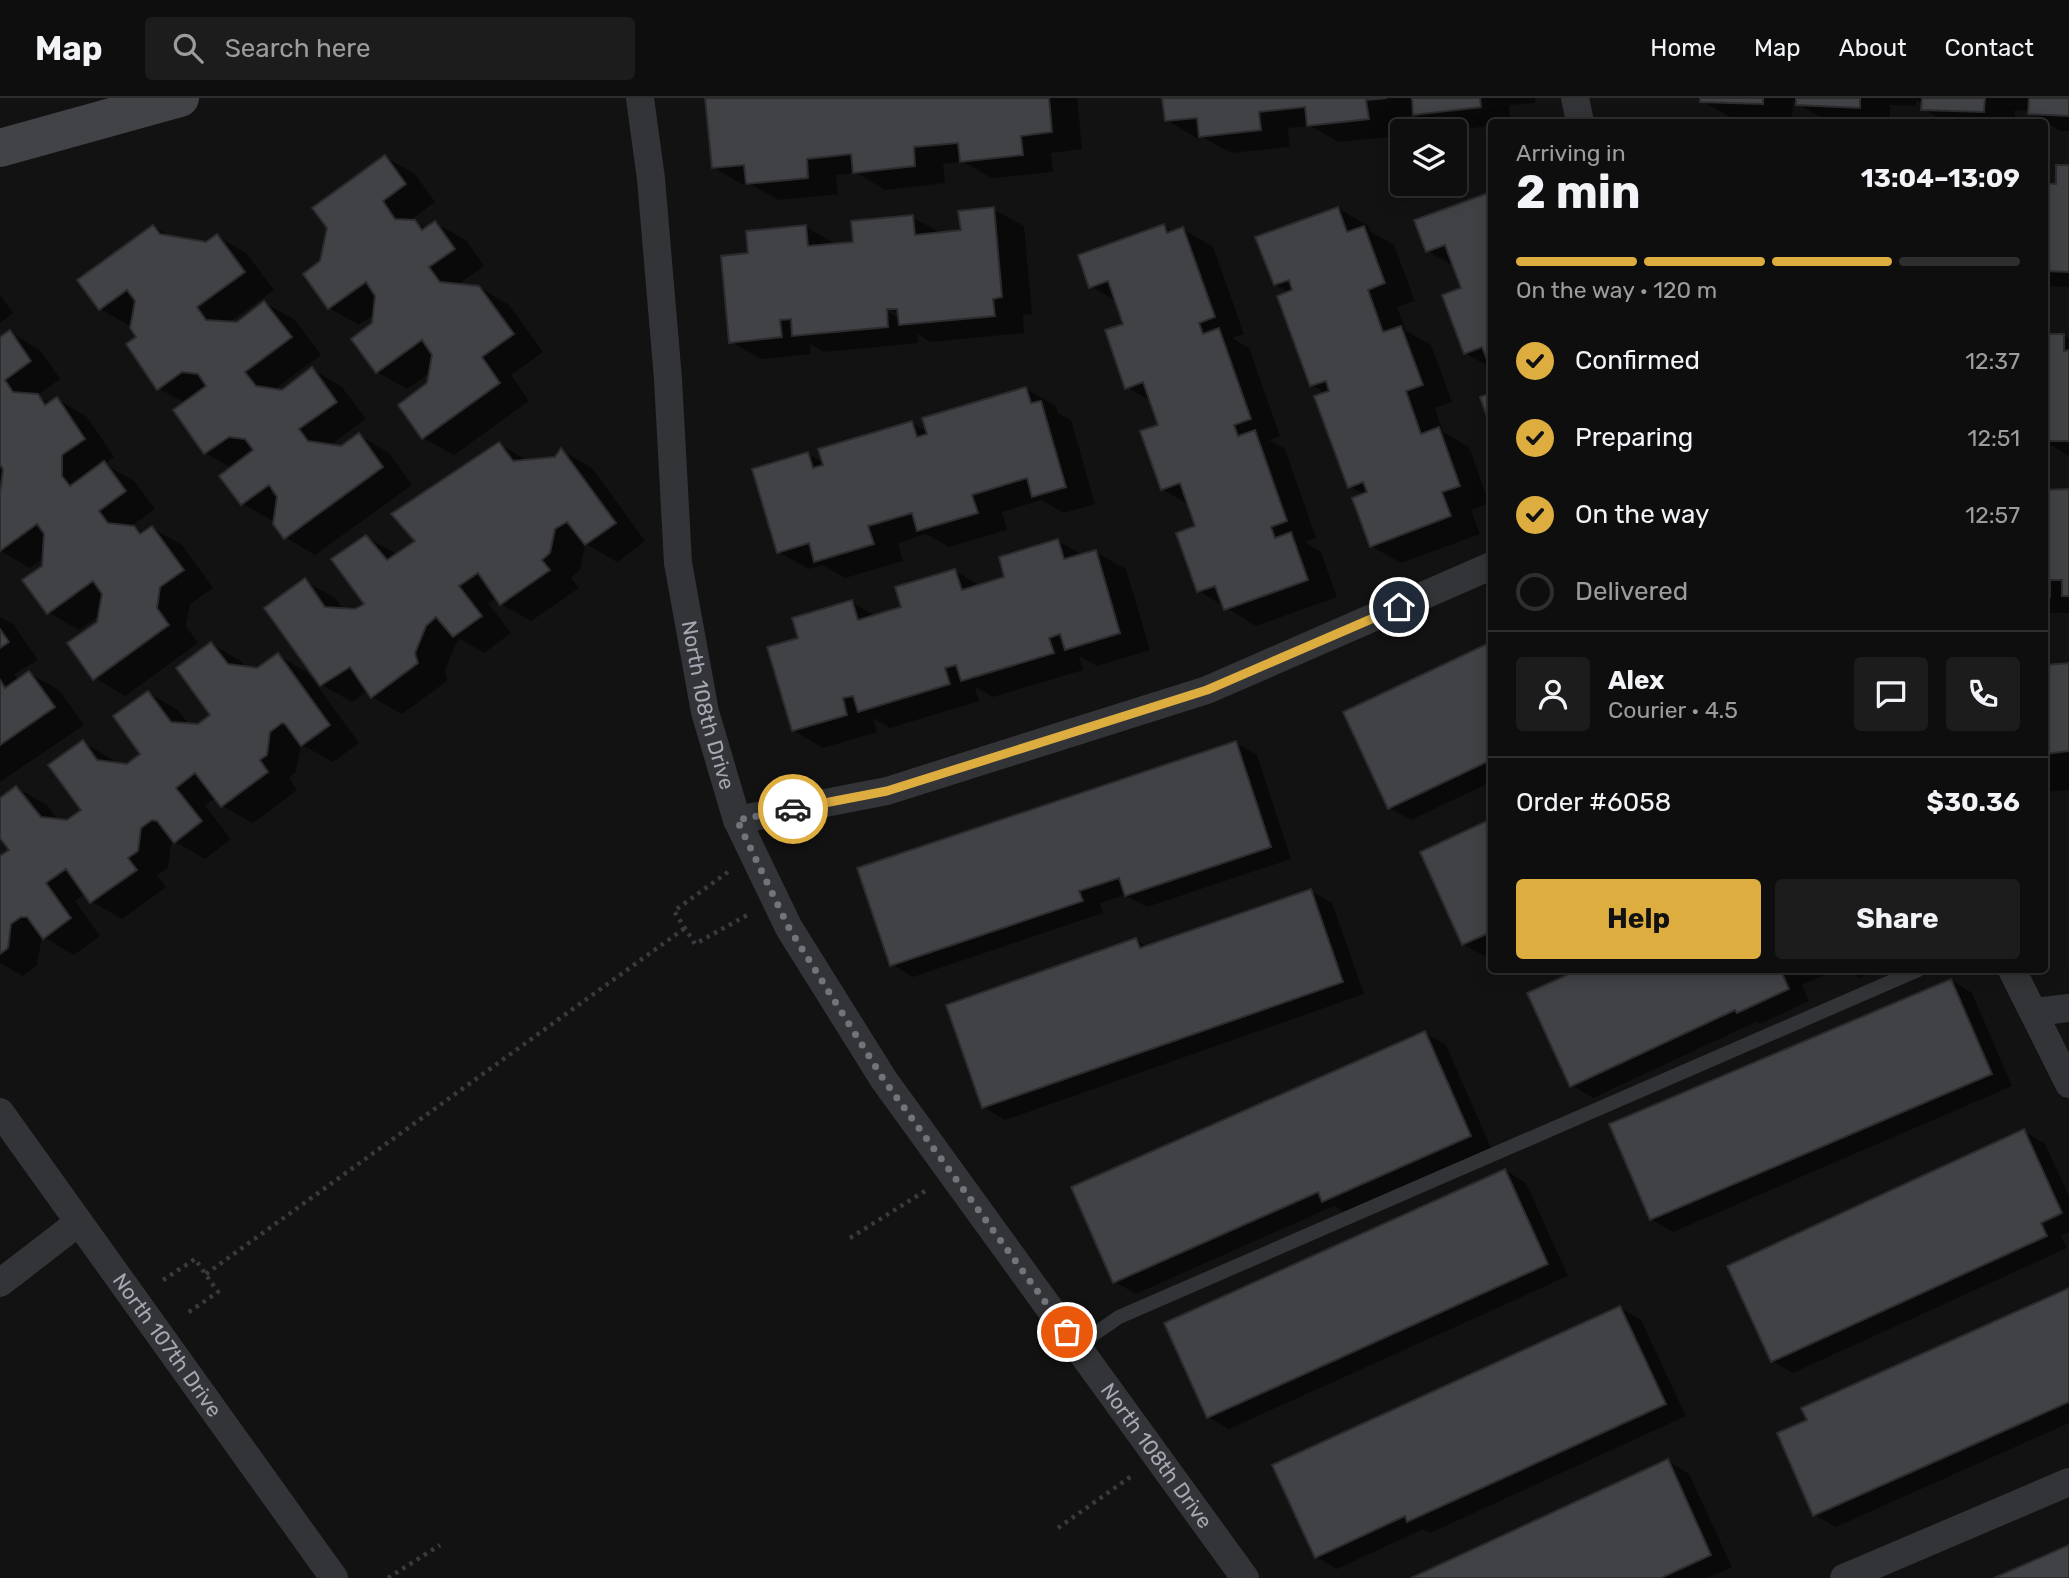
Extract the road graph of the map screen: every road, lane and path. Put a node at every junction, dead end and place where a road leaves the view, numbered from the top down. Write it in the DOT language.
graph roads {
  1 [pos="180,98"];
  2 [pos="640,98"];
  3 [pos="1575,98"];
  4 [pos="1579,119"];
  5 [pos="0,148"];
  6 [pos="1488,567"];
  7 [pos="737,820"];
  8 [pos="730,870"];
  9 [pos="750,914"];
  10 [pos="685,928"];
  11 [pos="1911,973"];
  12 [pos="2014,973"];
  13 [pos="2069,1008"];
  14 [pos="2035,1012"];
  15 [pos="2069,1084"];
  16 [pos="0,1112"];
  17 [pos="925,1191"];
  18 [pos="79,1222"];
  19 [pos="850,1238"];
  20 [pos="206,1274"];
  21 [pos="163,1280"];
  22 [pos="0,1283"];
  23 [pos="187,1314"];
  24 [pos="1077,1346"];
  25 [pos="1133,1475"];
  26 [pos="2069,1482"];
  27 [pos="1058,1528"];
  28 [pos="440,1545"];
  29 [pos="334,1578"];
  30 [pos="388,1578"];
  31 [pos="1245,1578"];
  32 [pos="1844,1578"];
  1 -- 5 [label="street"];
  2 -- 7 [label="street, North 108th Drive"];
  3 -- 4 [label="street"];
  6 -- 7 [label="street"];
  7 -- 24 [label="street, North 108th Drive"];
  8 -- 10 [label="path"];
  9 -- 10 [label="path"];
  10 -- 20 [label="path"];
  11 -- 24 [label="lane"];
  12 -- 14 [label="street"];
  13 -- 14 [label="street"];
  14 -- 15 [label="street"];
  16 -- 18 [label="street, North 107th Drive"];
  17 -- 19 [label="path"];
  18 -- 22 [label="street"];
  18 -- 29 [label="street, North 107th Drive"];
  20 -- 21 [label="path"];
  20 -- 23 [label="path"];
  24 -- 31 [label="street, North 108th Drive"];
  25 -- 27 [label="path"];
  26 -- 32 [label="street"];
  28 -- 30 [label="path"];
}
